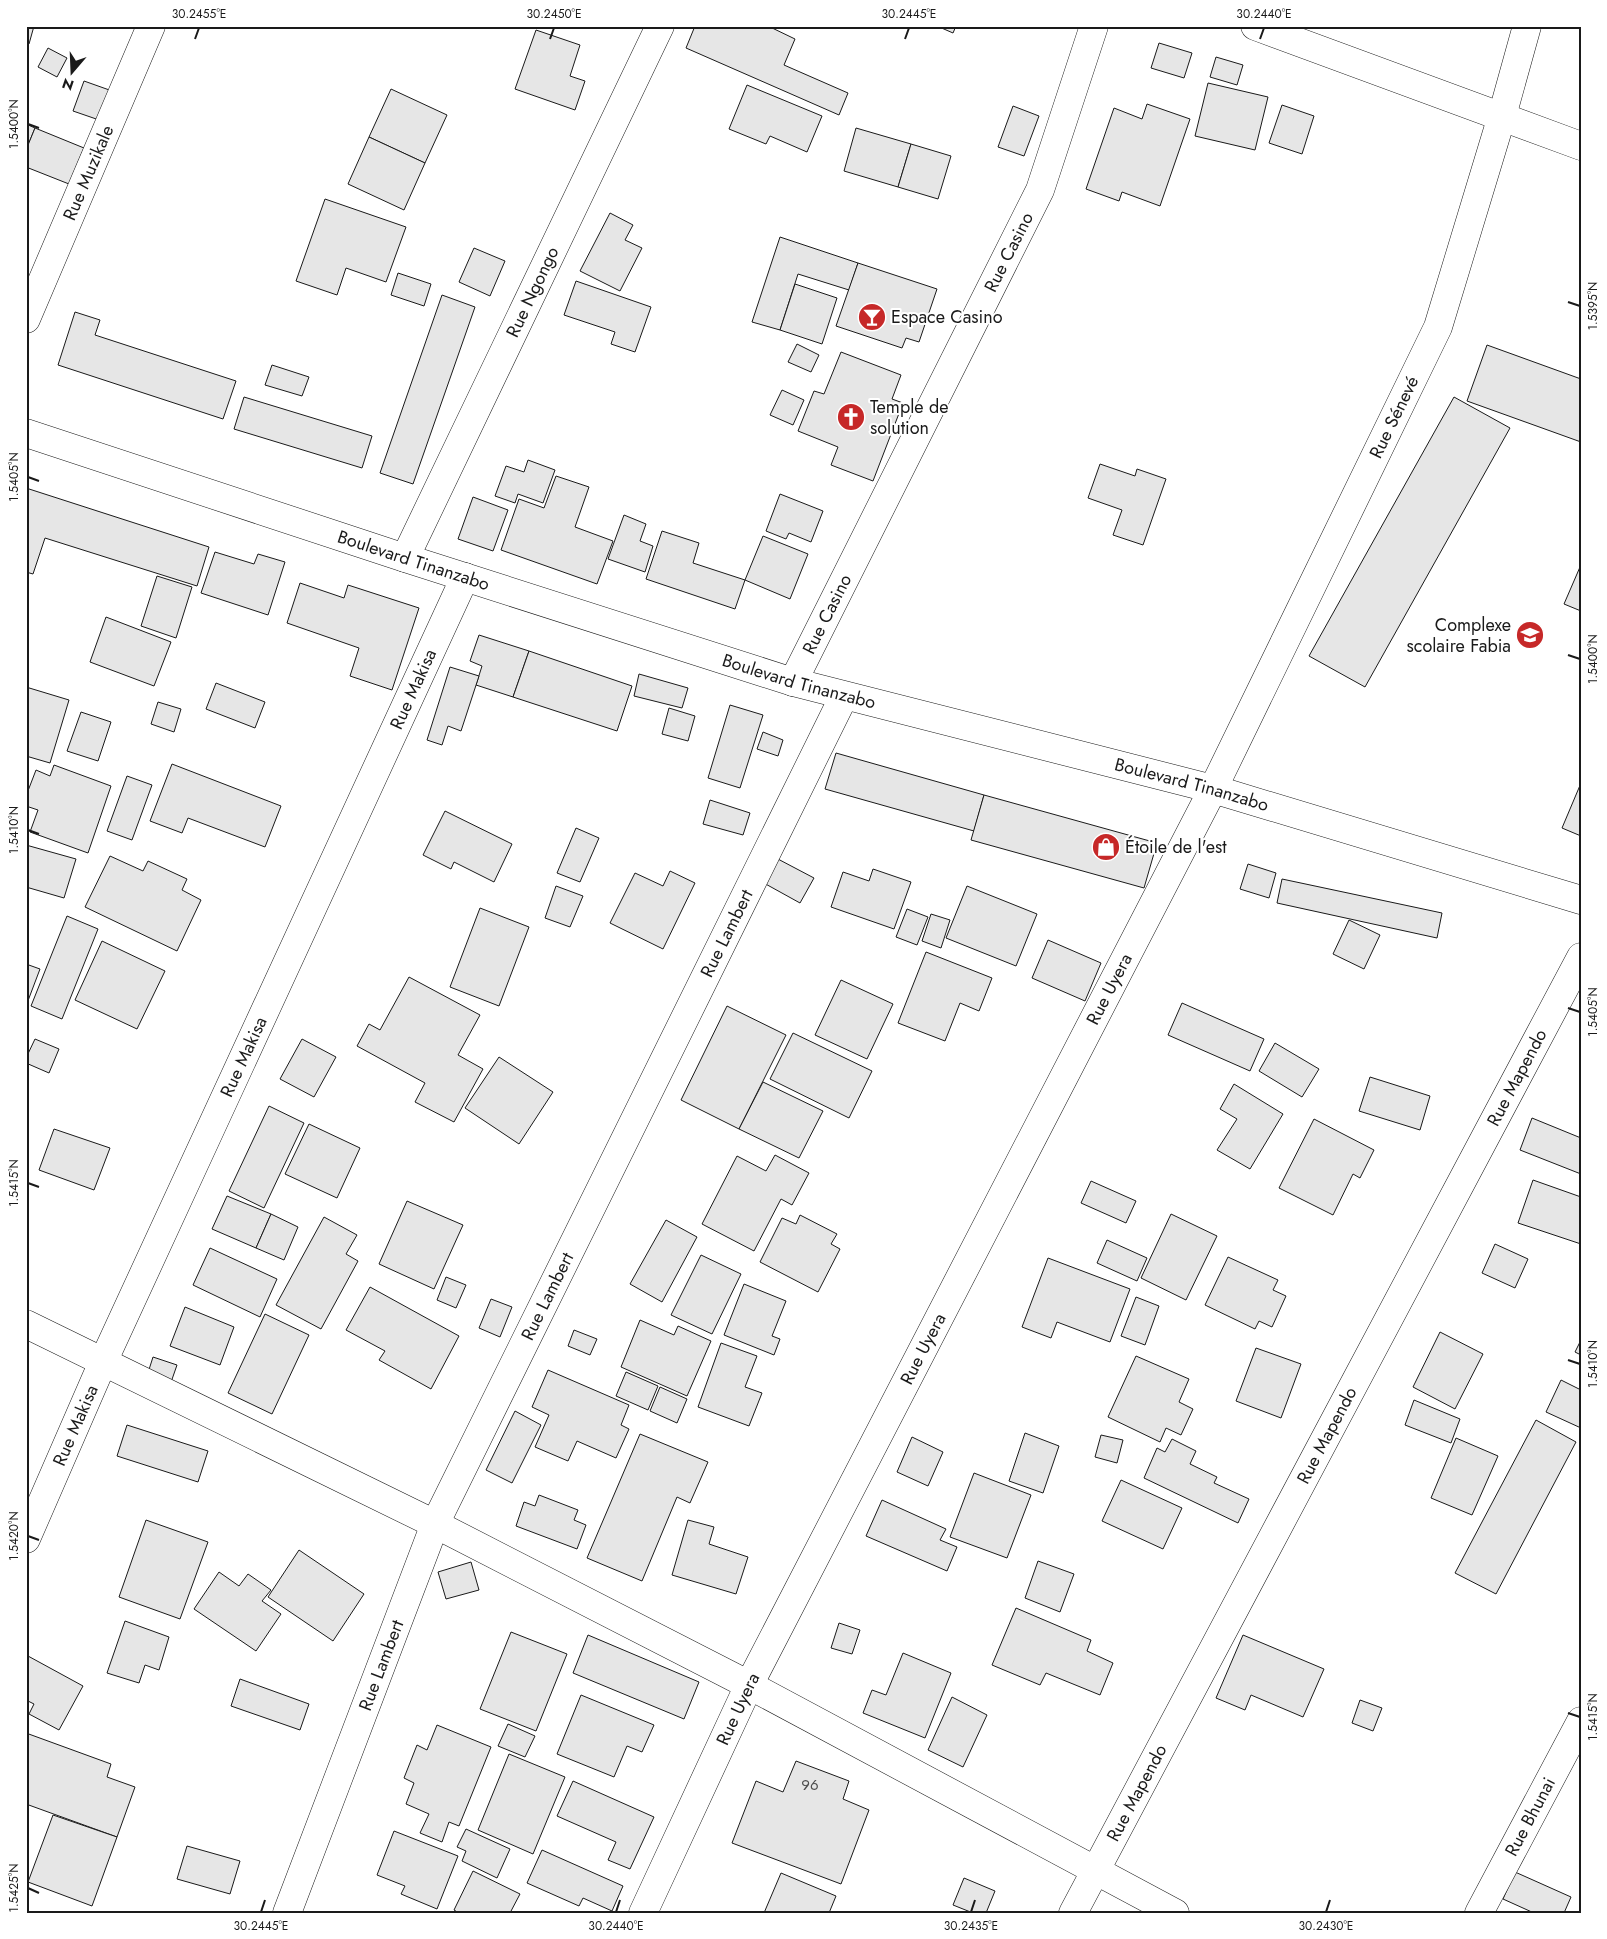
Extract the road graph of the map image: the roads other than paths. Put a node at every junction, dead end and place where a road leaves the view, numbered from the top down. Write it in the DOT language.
graph roads {
  1 [pos="151,26"];
  2 [pos="660,26"];
  3 [pos="1094,26"];
  4 [pos="1255,26"];
  5 [pos="1527,26"];
  6 [pos="1502,116"];
  7 [pos="1581,146"];
  8 [pos="26,319"];
  9 [pos="26,433"];
  10 [pos="405,558"];
  11 [pos="464,577"];
  12 [pos="794,682"];
  13 [pos="844,696"];
  14 [pos="1213,789"];
  15 [pos="1581,900"];
  16 [pos="1581,957"];
  17 [pos="26,1324"];
  18 [pos="103,1362"];
  19 [pos="435,1524"];
  20 [pos="26,1539"];
  21 [pos="749,1685"];
  22 [pos="1581,1721"];
  23 [pos="1096,1870"];
  24 [pos="287,1913"];
  25 [pos="643,1913"];
  26 [pos="1073,1913"];
  27 [pos="1175,1913"];
  28 [pos="1479,1913"];
  1 -- 8 [label="street, Rue Muzikale"];
  2 -- 10 [label="street, Rue Ngongo"];
  3 -- 12 [label="street, Rue Casino"];
  4 -- 6 [label="street"];
  5 -- 6 [label="street, Rue Sénevé"];
  6 -- 7 [label="street"];
  6 -- 14 [label="street, Rue Sénevé"];
  9 -- 10 [label="street, Boulevard Tinanzabo"];
  10 -- 11 [label="street, Boulevard Tinanzabo"];
  11 -- 12 [label="street, Boulevard Tinanzabo"];
  11 -- 18 [label="street, Rue Makisa"];
  12 -- 13 [label="street, Boulevard Tinanzabo"];
  13 -- 14 [label="street, Boulevard Tinanzabo"];
  13 -- 19 [label="street, Rue Lambert"];
  14 -- 15 [label="street, Boulevard Tinanzabo"];
  14 -- 21 [label="street, Rue Uyera"];
  16 -- 23 [label="street, Rue Mapendo"];
  17 -- 18 [label="street"];
  18 -- 19 [label="street"];
  18 -- 20 [label="street, Rue Makisa"];
  19 -- 21 [label="street"];
  19 -- 24 [label="street, Rue Lambert"];
  21 -- 23 [label="street"];
  21 -- 25 [label="street, Rue Uyera"];
  22 -- 28 [label="street, Rue Bhunai"];
  23 -- 26 [label="street, Rue Mapendo"];
  23 -- 27 [label="street"];
}
